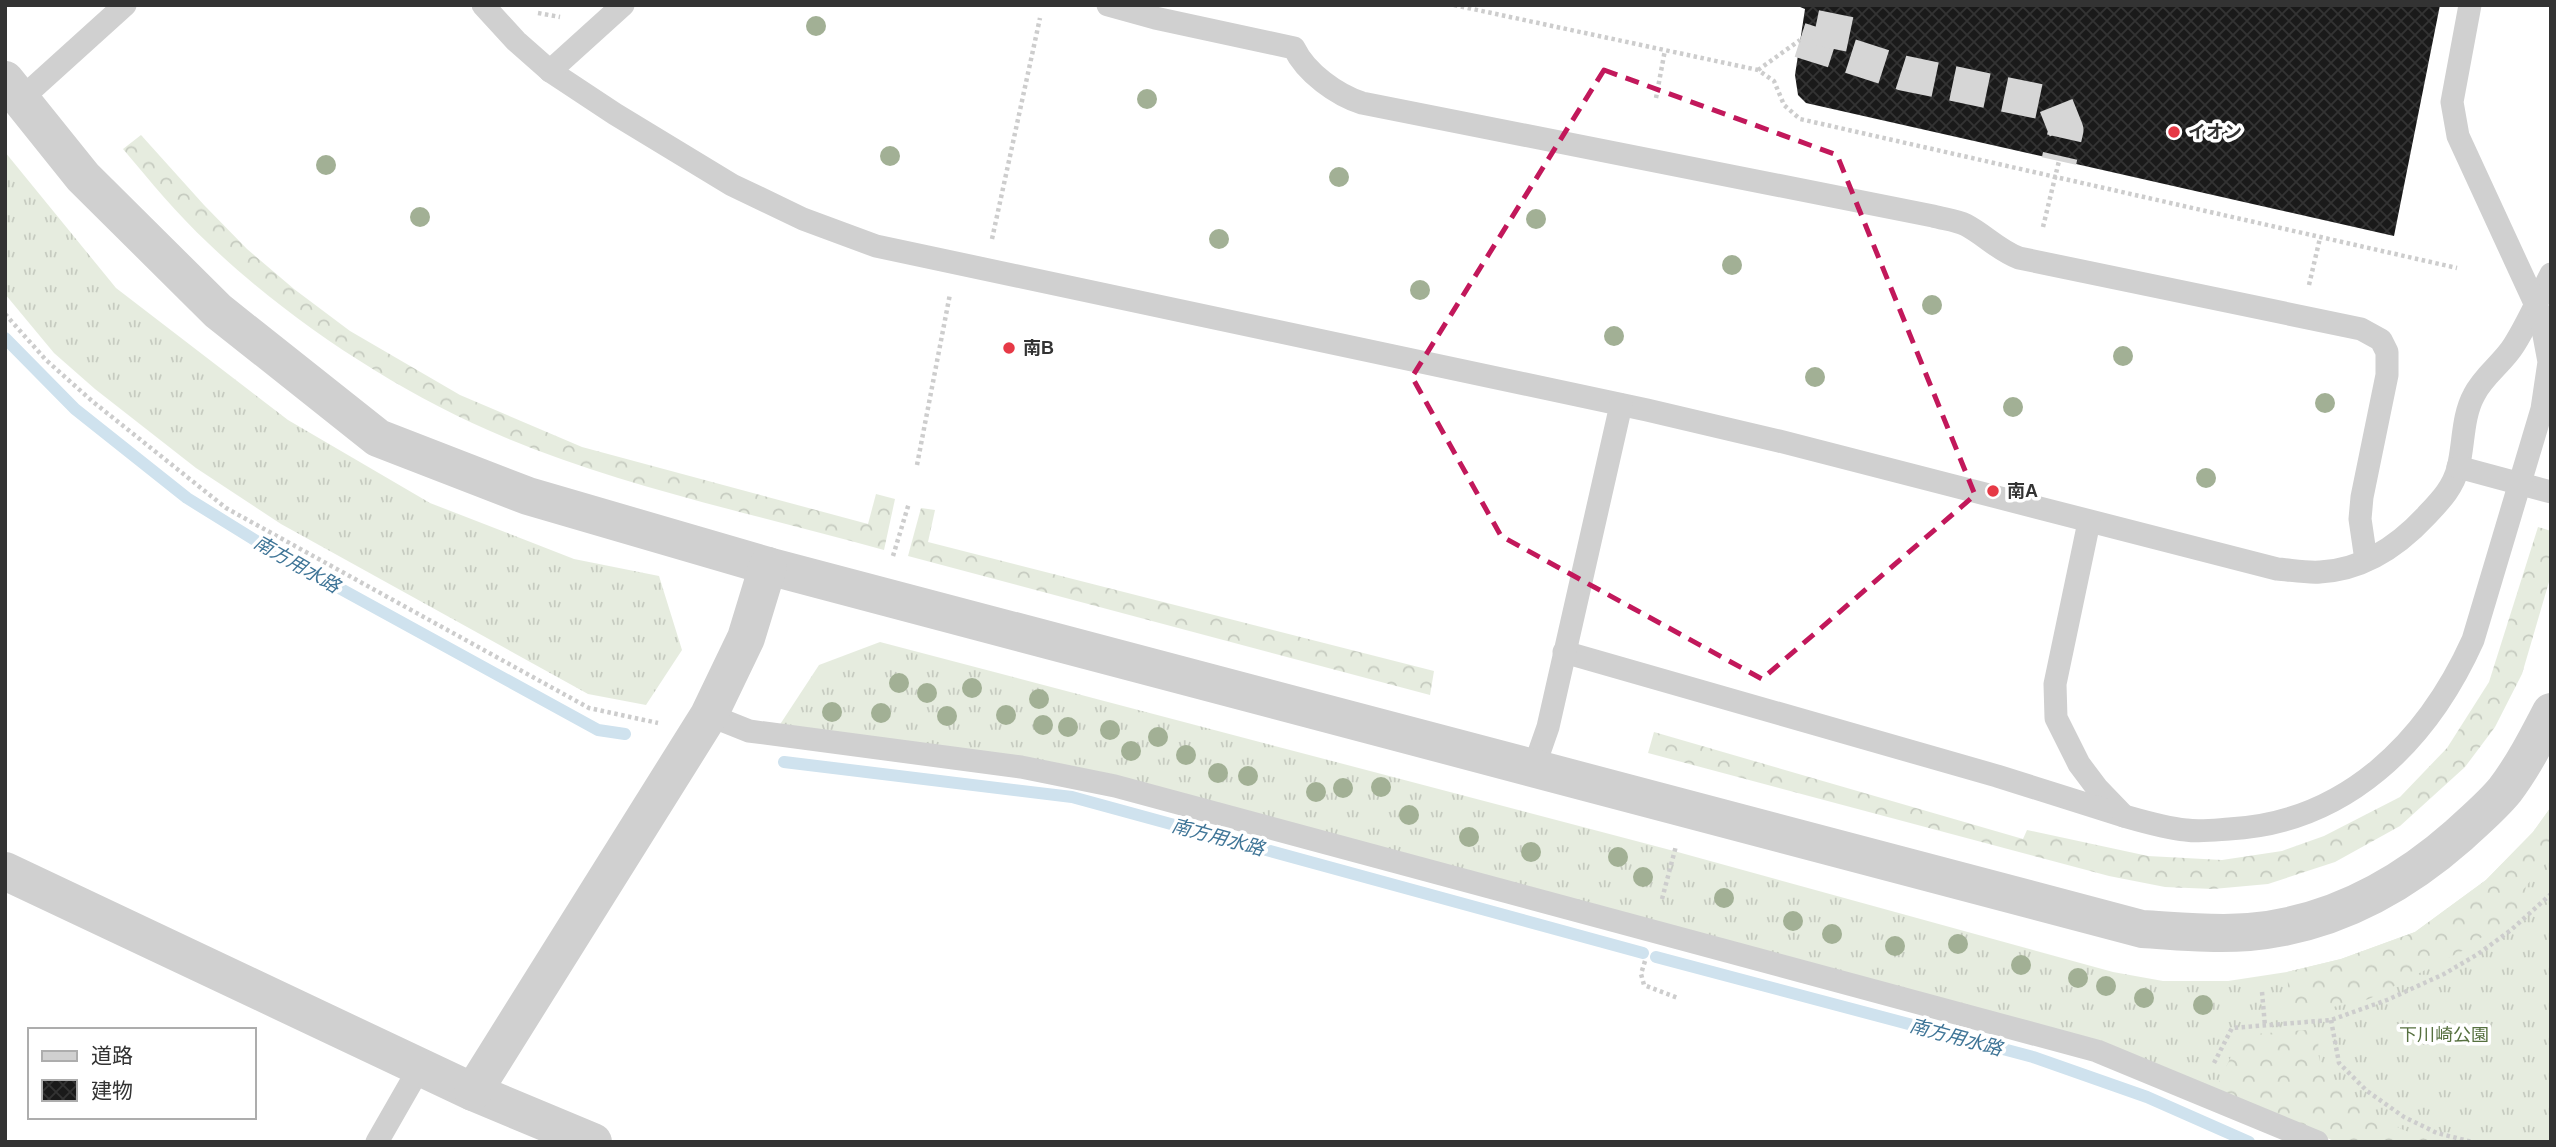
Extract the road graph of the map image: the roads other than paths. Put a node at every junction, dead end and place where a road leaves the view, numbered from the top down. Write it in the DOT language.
graph roads {
  1 [pos="125,5"];
  2 [pos="483,5"];
  3 [pos="624,5"];
  4 [pos="1108,5"];
  5 [pos="2470,5"];
  6 [pos="550,71"];
  7 [pos="13,89"];
  8 [pos="2551,274"];
  9 [pos="1621,405"];
  10 [pos="2458,467"];
  11 [pos="2551,492"];
  12 [pos="2089,522"];
  13 [pos="2366,560"];
  14 [pos="768,566"];
  15 [pos="1564,652"];
  16 [pos="2551,712"];
  17 [pos="709,715"];
  18 [pos="1534,767"];
  19 [pos="2124,816"];
  20 [pos="5,872"];
  21 [pos="421,1067"];
  22 [pos="473,1092"];
  23 [pos="377,1142"];
  24 [pos="593,1142"];
  25 [pos="2316,1142"];
  1 -- 7 [label="lane"];
  2 -- 6 [label="lane"];
  3 -- 6 [label="lane"];
  4 -- 13 [label="lane"];
  5 -- 19 [label="lane, bridge"];
  6 -- 9 [label="lane"];
  7 -- 14 [label="street"];
  8 -- 10 [label="lane"];
  9 -- 12 [label="lane"];
  9 -- 15 [label="lane"];
  10 -- 11 [label="lane"];
  10 -- 13 [label="lane"];
  12 -- 13 [label="lane"];
  12 -- 19 [label="lane"];
  14 -- 17 [label="street"];
  14 -- 18 [label="street"];
  15 -- 18 [label="lane"];
  15 -- 19 [label="lane"];
  16 -- 18 [label="street"];
  17 -- 22 [label="street"];
  17 -- 25 [label="lane"];
  20 -- 21 [label="street"];
  21 -- 22 [label="street"];
  21 -- 23 [label="lane"];
  22 -- 24 [label="street"];
}
